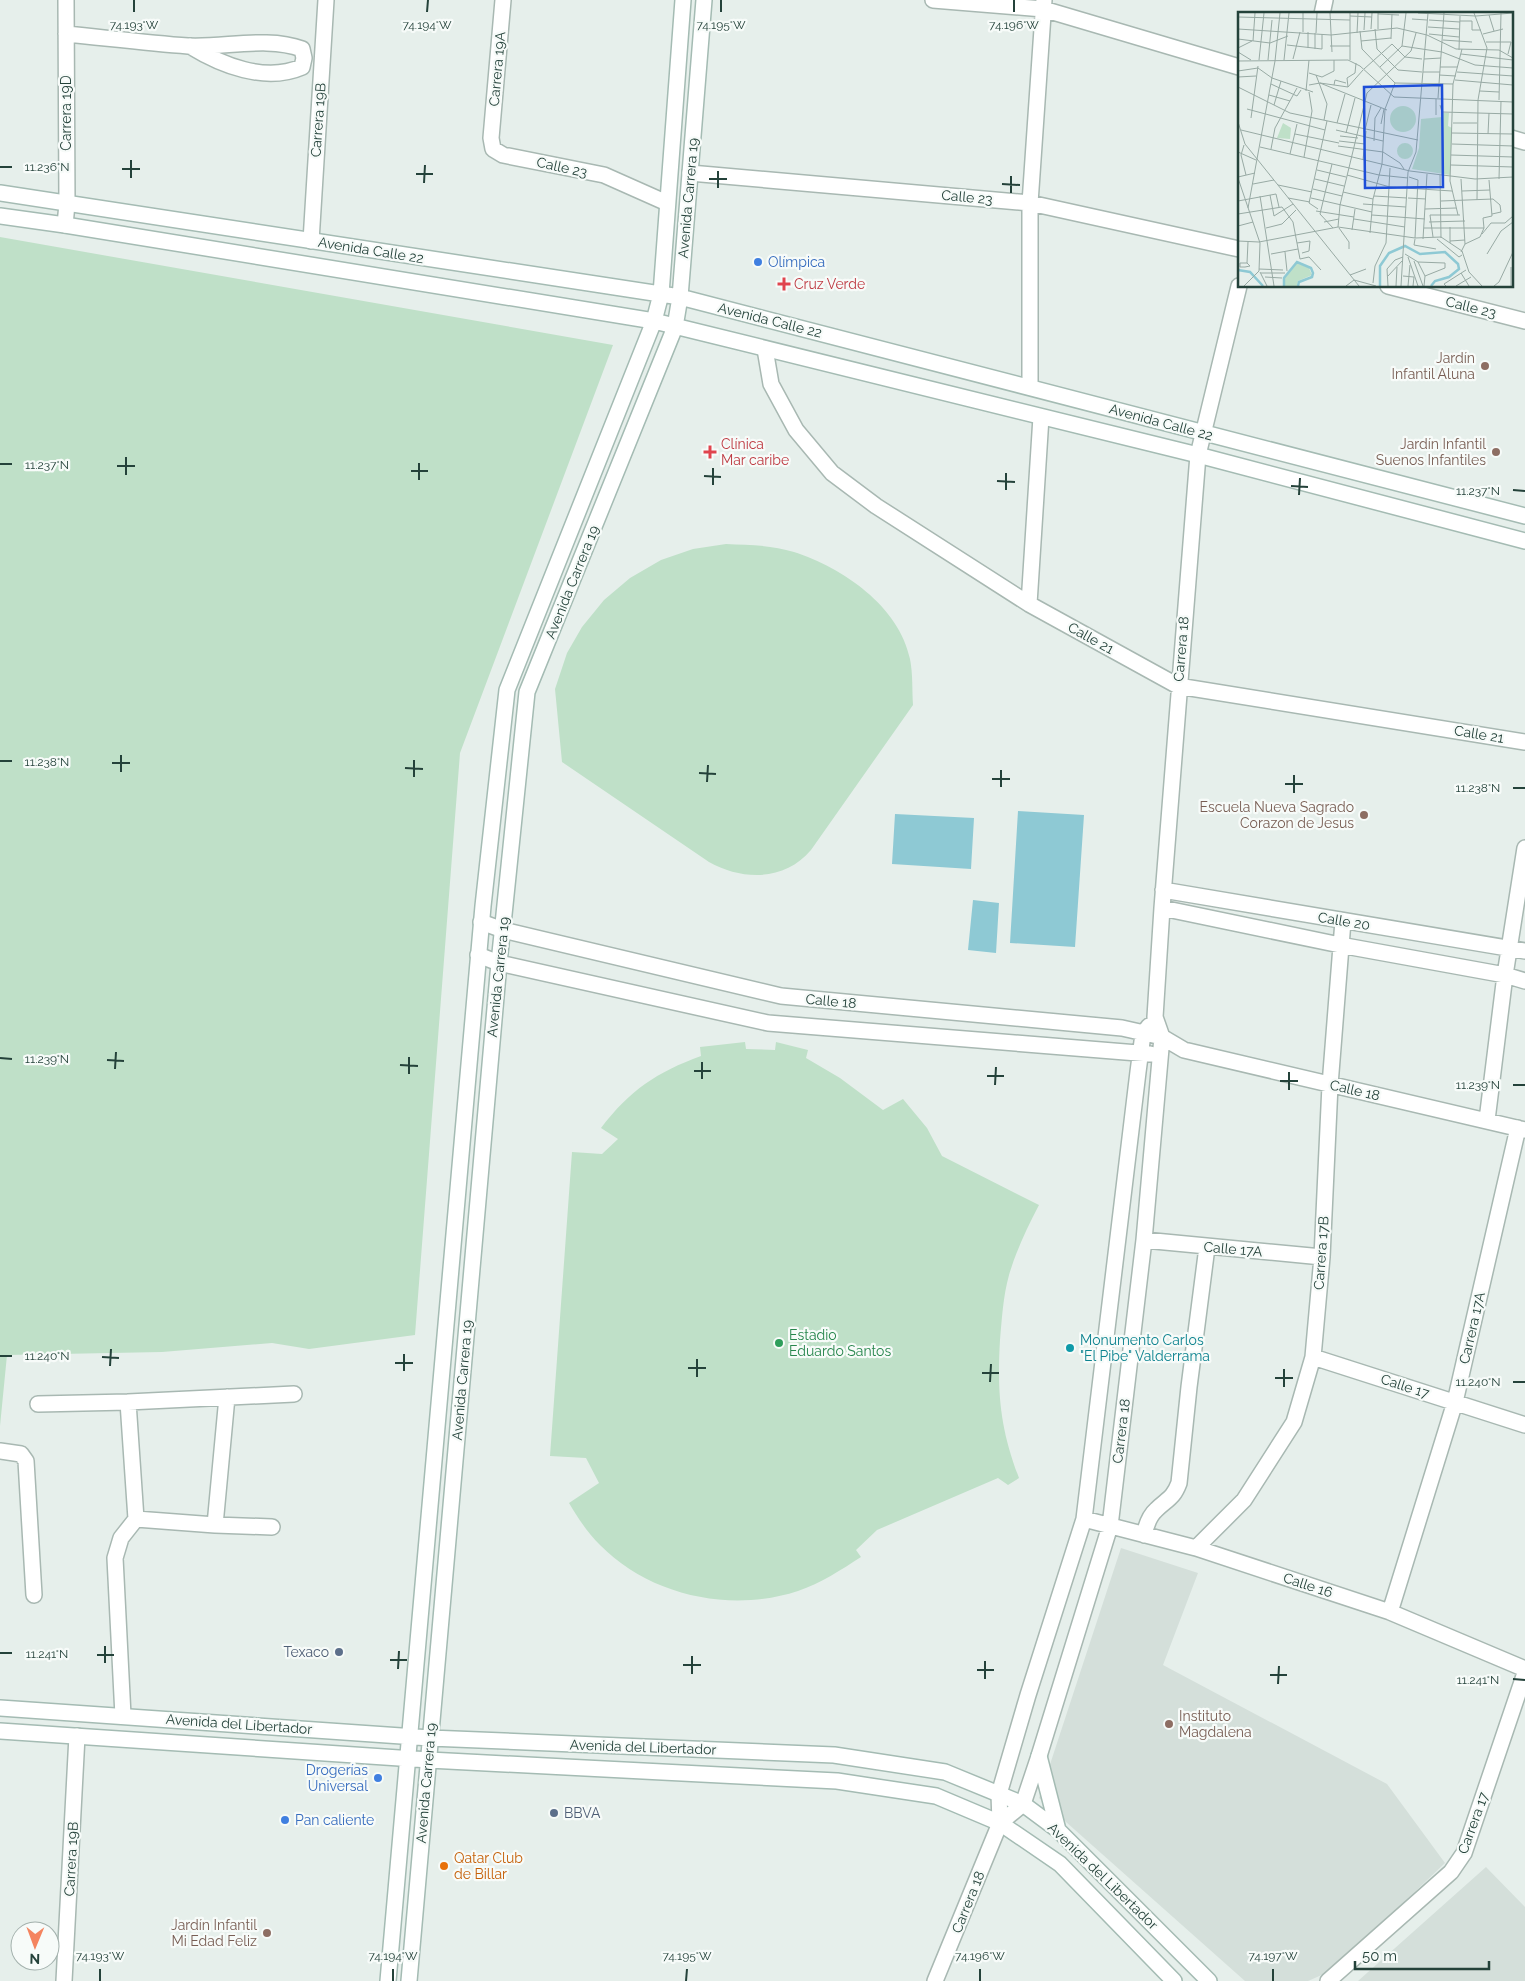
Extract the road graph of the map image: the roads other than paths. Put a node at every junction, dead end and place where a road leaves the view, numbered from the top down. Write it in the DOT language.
graph roads {
  1 [pos="66,0"];
  2 [pos="326,0"];
  3 [pos="503,0"];
  4 [pos="683,0"];
  5 [pos="704,0"];
  6 [pos="933,0"];
  7 [pos="1043,4"];
  8 [pos="66,34"];
  9 [pos="190,46"];
  10 [pos="1238,67"];
  11 [pos="492,138"];
  12 [pos="1512,138"];
  13 [pos="1525,142"];
  14 [pos="690,173"];
  15 [pos="0,193"];
  16 [pos="667,203"];
  17 [pos="1030,203"];
  18 [pos="67,204"];
  19 [pos="0,216"];
  20 [pos="65,225"];
  21 [pos="311,241"];
  22 [pos="1238,249"];
  23 [pos="1239,288"];
  24 [pos="1396,288"];
  25 [pos="661,294"];
  26 [pos="680,297"];
  27 [pos="654,321"];
  28 [pos="1525,321"];
  29 [pos="675,327"];
  30 [pos="765,349"];
  31 [pos="1030,387"];
  32 [pos="1041,417"];
  33 [pos="1203,433"];
  34 [pos="1198,455"];
  35 [pos="1525,516"];
  36 [pos="1525,541"];
  37 [pos="1029,604"];
  38 [pos="1178,686"];
  39 [pos="1525,742"];
  40 [pos="1525,855"];
  41 [pos="1163,890"];
  42 [pos="1162,908"];
  43 [pos="1343,921"];
  44 [pos="481,922"];
  45 [pos="503,930"];
  46 [pos="1340,945"];
  47 [pos="1510,948"];
  48 [pos="1525,951"];
  49 [pos="478,955"];
  50 [pos="499,963"];
  51 [pos="1505,975"];
  52 [pos="1525,981"];
  53 [pos="1155,1017"];
  54 [pos="1143,1034"];
  55 [pos="1162,1037"];
  56 [pos="1184,1050"];
  57 [pos="1140,1052"];
  58 [pos="1160,1055"];
  59 [pos="1330,1085"];
  60 [pos="1487,1120"];
  61 [pos="1522,1129"];
  62 [pos="1144,1240"];
  63 [pos="1207,1246"];
  64 [pos="1322,1257"];
  65 [pos="1313,1358"];
  66 [pos="294,1394"];
  67 [pos="227,1397"];
  68 [pos="128,1402"];
  69 [pos="1455,1402"];
  70 [pos="38,1404"];
  71 [pos="1525,1425"];
  72 [pos="0,1451"];
  73 [pos="136,1518"];
  74 [pos="1084,1519"];
  75 [pos="215,1525"];
  76 [pos="1110,1526"];
  77 [pos="272,1527"];
  78 [pos="1144,1535"];
  79 [pos="1196,1548"];
  80 [pos="34,1595"];
  81 [pos="1390,1612"];
  82 [pos="1525,1669"];
  83 [pos="1525,1673"];
  84 [pos="0,1708"];
  85 [pos="123,1716"];
  86 [pos="0,1731"];
  87 [pos="77,1736"];
  88 [pos="410,1736"];
  89 [pos="430,1738"];
  90 [pos="1039,1756"];
  91 [pos="408,1759"];
  92 [pos="428,1760"];
  93 [pos="999,1794"];
  94 [pos="1022,1804"];
  95 [pos="1000,1823"];
  96 [pos="1058,1830"];
  97 [pos="64,1981"];
  98 [pos="388,1981"];
  99 [pos="409,1981"];
  100 [pos="935,1981"];
  101 [pos="1174,1981"];
  102 [pos="1209,1981"];
  103 [pos="1328,1981"];
  1 -- 8 [label="street, Carrera 19D"];
  2 -- 21 [label="street, Carrera 19B"];
  3 -- 11 [label="street, Carrera 19A"];
  4 -- 16 [label="street, Avenida Carrera 19"];
  5 -- 14 [label="street, Avenida Carrera 19"];
  6 -- 7 [label="street"];
  7 -- 10 [label="street"];
  7 -- 17 [label="street"];
  8 -- 9 [label="street"];
  8 -- 18 [label="street, Carrera 19D"];
  9 -- 9 [label="street"];
  11 -- 16 [label="street, Calle 23"];
  12 -- 13 [label="street"];
  14 -- 17 [label="street, Calle 23"];
  14 -- 26 [label="street, Avenida Carrera 19"];
  15 -- 18 [label="street, Avenida Calle 22"];
  16 -- 25 [label="street, Avenida Carrera 19"];
  17 -- 22 [label="street, Calle 23"];
  17 -- 31 [label="street"];
  18 -- 20 [label="street, Carrera 19D"];
  18 -- 21 [label="street, Avenida Calle 22"];
  19 -- 20 [label="street, Avenida Calle 22"];
  20 -- 27 [label="street, Avenida Calle 22"];
  21 -- 25 [label="street, Avenida Calle 22"];
  23 -- 33 [label="street, Carrera 18"];
  24 -- 28 [label="street, Calle 23"];
  25 -- 26 [label="street, Avenida Calle 22"];
  25 -- 27 [label="street, Avenida Carrera 19"];
  26 -- 29 [label="street, Avenida Carrera 19"];
  26 -- 31 [label="street, Avenida Calle 22"];
  27 -- 29 [label="street, Avenida Calle 22"];
  27 -- 44 [label="street, Avenida Carrera 19"];
  29 -- 30 [label="street, Avenida Calle 22"];
  29 -- 45 [label="street, Avenida Carrera 19"];
  30 -- 32 [label="street, Avenida Calle 22"];
  30 -- 37 [label="street, Calle 21"];
  31 -- 33 [label="street, Avenida Calle 22"];
  32 -- 34 [label="street, Avenida Calle 22"];
  32 -- 37 [label="street"];
  33 -- 34 [label="street, Carrera 18"];
  33 -- 35 [label="street, Avenida Calle 22"];
  34 -- 36 [label="street, Avenida Calle 22"];
  34 -- 38 [label="street, Carrera 18"];
  37 -- 38 [label="street, Calle 21"];
  38 -- 39 [label="street, Calle 21"];
  38 -- 41 [label="street, Carrera 18"];
  40 -- 47 [label="street"];
  41 -- 42 [label="street, Carrera 18"];
  41 -- 43 [label="street, Calle 20"];
  42 -- 46 [label="street, Calle 20"];
  42 -- 53 [label="street, Carrera 18"];
  43 -- 46 [label="street, Carrera 17B"];
  43 -- 47 [label="street, Calle 20"];
  44 -- 45 [label="street, Calle 18"];
  44 -- 49 [label="street, Avenida Carrera 19"];
  45 -- 50 [label="street, Avenida Carrera 19"];
  45 -- 54 [label="street, Calle 18"];
  46 -- 51 [label="street, Calle 20"];
  46 -- 59 [label="street, Carrera 17B"];
  47 -- 48 [label="street, Calle 20"];
  47 -- 51 [label="street"];
  49 -- 50 [label="street, Calle 18"];
  49 -- 88 [label="street, Avenida Carrera 19"];
  50 -- 57 [label="street, Calle 18"];
  50 -- 89 [label="street, Avenida Carrera 19"];
  51 -- 52 [label="street, Calle 20"];
  51 -- 60 [label="street"];
  53 -- 54 [label="street, Carrera 18"];
  53 -- 55 [label="street, Carrera 18"];
  54 -- 55 [label="street, Calle 18"];
  54 -- 57 [label="street, Carrera 18"];
  55 -- 56 [label="street, Calle 18"];
  55 -- 58 [label="street, Carrera 18"];
  56 -- 58 [label="street, Calle 18"];
  56 -- 59 [label="street, Calle 18"];
  57 -- 58 [label="street, Calle 18"];
  57 -- 74 [label="street, Carrera 18"];
  58 -- 62 [label="street, Carrera 18"];
  59 -- 60 [label="street, Calle 18"];
  59 -- 64 [label="street, Carrera 17B"];
  60 -- 61 [label="street, Calle 18"];
  61 -- 69 [label="street, Carrera 17A"];
  62 -- 63 [label="street, Calle 17A"];
  62 -- 76 [label="street, Carrera 18"];
  63 -- 64 [label="street, Calle 17A"];
  63 -- 78 [label="street"];
  64 -- 65 [label="street, Carrera 17B"];
  65 -- 69 [label="street, Calle 17"];
  65 -- 79 [label="street, Carrera 17B"];
  66 -- 67 [label="street"];
  67 -- 68 [label="street"];
  67 -- 75 [label="street"];
  68 -- 70 [label="street"];
  68 -- 73 [label="street"];
  69 -- 71 [label="street, Calle 17"];
  69 -- 81 [label="street, Carrera 17A"];
  72 -- 80 [label="street"];
  73 -- 75 [label="street"];
  73 -- 85 [label="street"];
  74 -- 76 [label="street, Calle 16"];
  74 -- 93 [label="street, Carrera 18"];
  75 -- 77 [label="street"];
  76 -- 78 [label="street, Calle 16"];
  76 -- 90 [label="street, Carrera 18"];
  78 -- 79 [label="street, Calle 16"];
  79 -- 81 [label="street, Calle 16"];
  81 -- 82 [label="street, Calle 16"];
  83 -- 103 [label="street, Carrera 17"];
  84 -- 85 [label="street, Avenida del Libertador"];
  85 -- 88 [label="street, Avenida del Libertador"];
  86 -- 87 [label="street, Avenida del Libertador"];
  87 -- 91 [label="street, Avenida del Libertador"];
  87 -- 97 [label="street, Carrera 19B"];
  88 -- 89 [label="street, Avenida del Libertador"];
  88 -- 91 [label="street, Avenida Carrera 19"];
  89 -- 92 [label="street, Avenida Carrera 19"];
  89 -- 93 [label="street, Avenida del Libertador"];
  90 -- 94 [label="street, Carrera 18"];
  90 -- 96 [label="street"];
  91 -- 92 [label="street, Avenida del Libertador"];
  91 -- 98 [label="street, Avenida Carrera 19"];
  92 -- 95 [label="street, Avenida del Libertador"];
  92 -- 99 [label="street, Avenida Carrera 19"];
  93 -- 94 [label="street, Avenida del Libertador"];
  93 -- 95 [label="street, Carrera 18"];
  94 -- 95 [label="street, Carrera 18"];
  94 -- 96 [label="street, Avenida del Libertador"];
  95 -- 100 [label="street, Carrera 18"];
  95 -- 101 [label="street, Avenida del Libertador"];
  96 -- 102 [label="street, Avenida del Libertador"];
}
